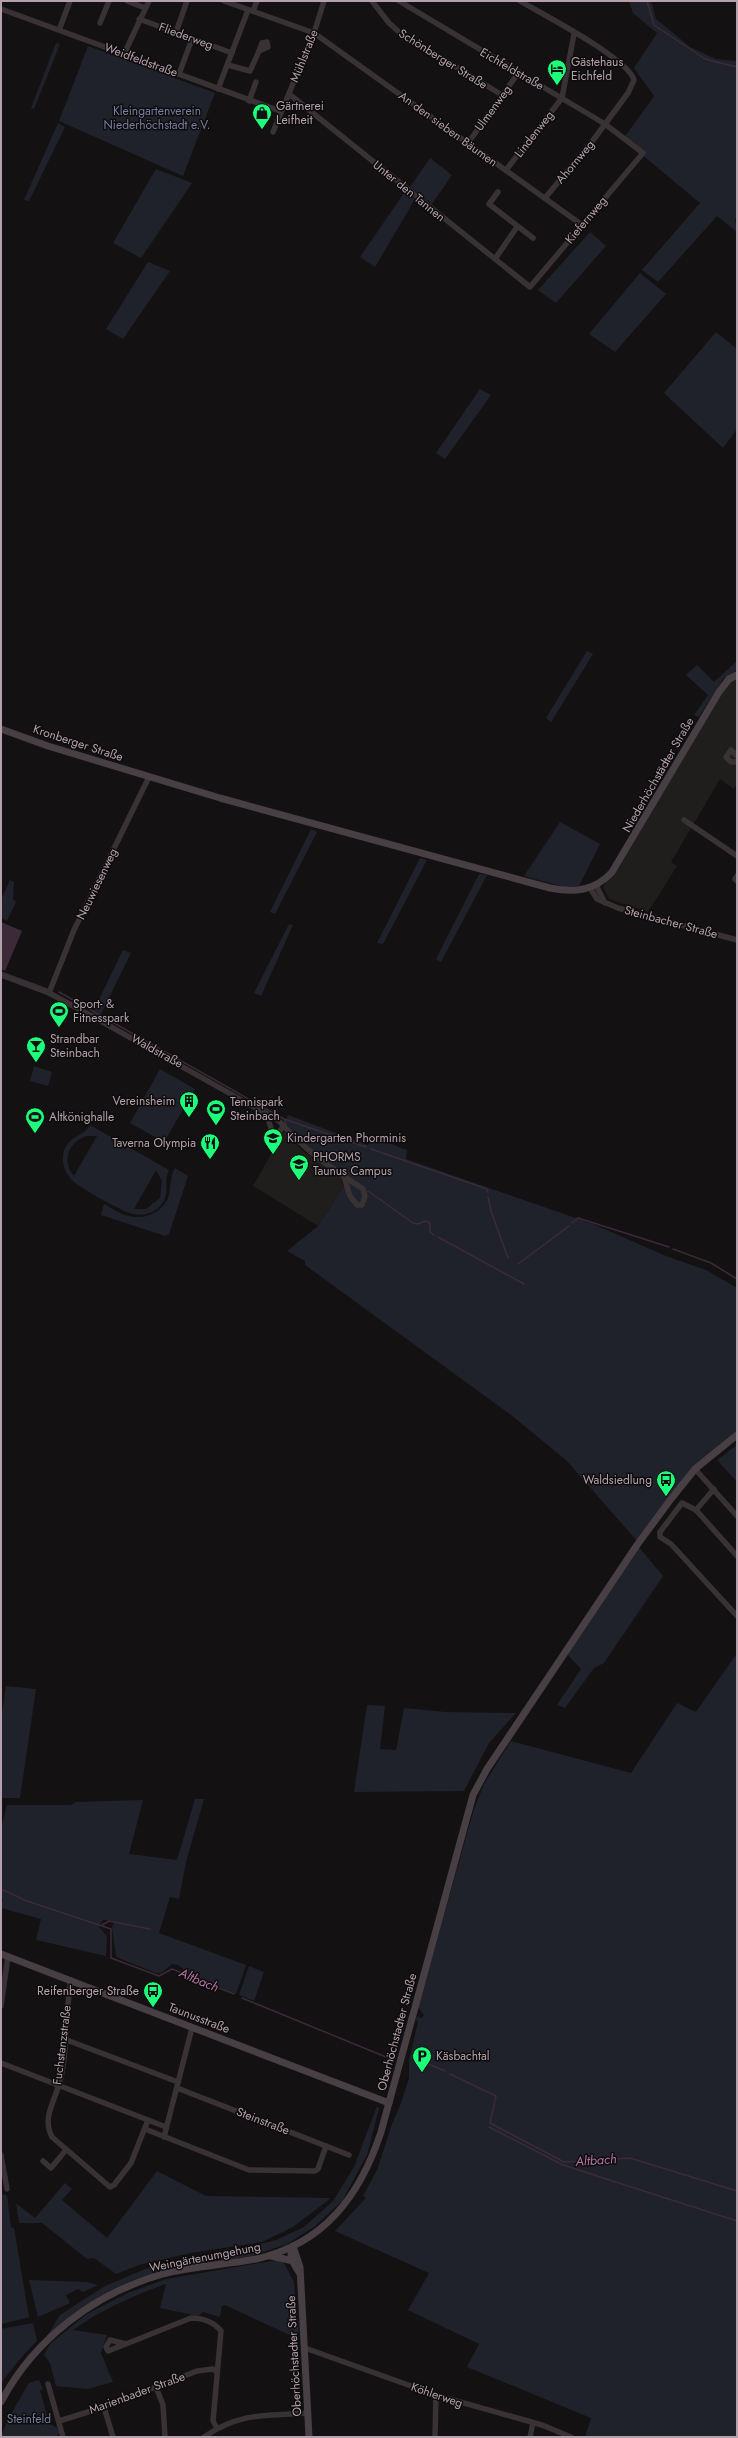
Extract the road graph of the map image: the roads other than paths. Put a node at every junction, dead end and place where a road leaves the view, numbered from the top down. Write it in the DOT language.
graph roads {
  1 [pos="70,1"];
  2 [pos="109,1"];
  3 [pos="127,1"];
  4 [pos="149,1"];
  5 [pos="187,1"];
  6 [pos="224,1"];
  7 [pos="257,1"];
  8 [pos="324,1"];
  9 [pos="372,1"];
  10 [pos="399,1"];
  11 [pos="520,1"];
  12 [pos="145,8"];
  13 [pos="1,9"];
  14 [pos="251,10"];
  15 [pos="139,19"];
  16 [pos="100,23"];
  17 [pos="59,30"];
  18 [pos="176,32"];
  19 [pos="314,33"];
  20 [pos="574,34"];
  21 [pos="192,39"];
  22 [pos="259,51"];
  23 [pos="232,53"];
  24 [pos="124,54"];
  25 [pos="228,65"];
  26 [pos="519,72"];
  27 [pos="179,74"];
  28 [pos="256,82"];
  29 [pos="218,89"];
  30 [pos="289,94"];
  31 [pos="502,95"];
  32 [pos="562,98"];
  33 [pos="249,101"];
  34 [pos="280,111"];
  35 [pos="605,124"];
  36 [pos="273,132"];
  37 [pos="468,143"];
  38 [pos="643,153"];
  39 [pos="506,170"];
  40 [pos="498,192"];
  41 [pos="545,198"];
  42 [pos="582,225"];
  43 [pos="517,227"];
  44 [pos="533,238"];
  45 [pos="495,259"];
  46 [pos="530,287"];
  47 [pos="737,675"];
  48 [pos="1,729"];
  49 [pos="737,756"];
  50 [pos="737,762"];
  51 [pos="150,777"];
  52 [pos="684,820"];
  53 [pos="737,856"];
  54 [pos="737,876"];
  55 [pos="737,880"];
  56 [pos="593,887"];
  57 [pos="737,940"];
  58 [pos="1,975"];
  59 [pos="49,993"];
  60 [pos="266,1113"];
  61 [pos="283,1128"];
  62 [pos="344,1177"];
  63 [pos="737,1435"];
  64 [pos="695,1469"];
  65 [pos="714,1489"];
  66 [pos="696,1510"];
  67 [pos="737,1516"];
  68 [pos="737,1556"];
  69 [pos="737,1616"];
  70 [pos="4,1955"];
  71 [pos="71,1980"];
  72 [pos="1,2006"];
  73 [pos="192,2028"];
  74 [pos="64,2039"];
  75 [pos="1,2063"];
  76 [pos="59,2085"];
  77 [pos="178,2085"];
  78 [pos="389,2103"];
  79 [pos="148,2120"];
  80 [pos="166,2127"];
  81 [pos="144,2129"];
  82 [pos="164,2137"];
  83 [pos="326,2146"];
  84 [pos="66,2150"];
  85 [pos="349,2154"];
  86 [pos="1,2155"];
  87 [pos="43,2161"];
  88 [pos="7,2190"];
  89 [pos="293,2246"];
  90 [pos="268,2256"];
  91 [pos="293,2261"];
  92 [pos="300,2275"];
  93 [pos="126,2344"];
  94 [pos="305,2348"];
  95 [pos="216,2371"];
  96 [pos="48,2384"];
  97 [pos="156,2387"];
  98 [pos="436,2395"];
  99 [pos="1,2402"];
  100 [pos="104,2407"];
  101 [pos="308,2413"];
  102 [pos="58,2421"];
  103 [pos="533,2423"];
  104 [pos="217,2428"];
  105 [pos="63,2437"];
  106 [pos="113,2437"];
  107 [pos="165,2437"];
  108 [pos="204,2437"];
  109 [pos="309,2437"];
  110 [pos="435,2437"];
  111 [pos="530,2437"];
  112 [pos="570,2437"];
  1 -- 17 [label="street"];
  2 -- 16 [label="street"];
  3 -- 12 [label="street"];
  4 -- 12 [label="street"];
  5 -- 18 [label="street"];
  6 -- 14 [label="street, An den sieben Bäumen"];
  7 -- 14 [label="street"];
  8 -- 19 [label="street, Mühlstraße"];
  9 -- 31 [label="street, Schönberger Straße"];
  10 -- 26 [label="street, Eichfeldstraße"];
  11 -- 20 [label="street"];
  12 -- 15 [label="street"];
  13 -- 17 [label="street, Weidfeldstraße"];
  14 -- 19 [label="street, An den sieben Bäumen"];
  14 -- 23 [label="street"];
  15 -- 18 [label="street, Fliederweg"];
  15 -- 24 [label="street"];
  17 -- 24 [label="street, Weidfeldstraße"];
  18 -- 21 [label="street, Fliederweg"];
  19 -- 30 [label="street, Mühlstraße"];
  19 -- 37 [label="street, An den sieben Bäumen"];
  20 -- 32 [label="street"];
  20 -- 35 [label="street, Ahornweg"];
  21 -- 23 [label="street, Fliederweg"];
  21 -- 27 [label="street"];
  22 -- 25 [label="street"];
  23 -- 25 [label="street"];
  24 -- 27 [label="street, Weidfeldstraße"];
  25 -- 29 [label="street"];
  26 -- 31 [label="street, Ulmenweg"];
  26 -- 32 [label="street, Eichfeldstraße"];
  27 -- 29 [label="street, Weidfeldstraße"];
  28 -- 33 [label="street"];
  29 -- 33 [label="street, Weidfeldstraße"];
  30 -- 34 [label="street, Mühlstraße"];
  30 -- 45 [label="street, Unter den Tannen"];
  31 -- 37 [label="street, Ulmenweg"];
  32 -- 35 [label="street, Eichfeldstraße"];
  32 -- 39 [label="street, Lindenweg"];
  33 -- 34 [label="street, Weidfeldstraße"];
  34 -- 36 [label="street, Mühlstraße"];
  35 -- 38 [label="street, Eichfeldstraße"];
  35 -- 41 [label="street, Ahornweg"];
  37 -- 39 [label="street, An den sieben Bäumen"];
  38 -- 42 [label="street, Kiefernweg"];
  39 -- 41 [label="street, An den sieben Bäumen"];
  40 -- 43 [label="street"];
  41 -- 42 [label="street, An den sieben Bäumen"];
  42 -- 46 [label="street, Kiefernweg"];
  43 -- 44 [label="street"];
  43 -- 45 [label="street"];
  45 -- 46 [label="street, Unter den Tannen"];
  47 -- 56 [label="street, Niederhöchstädter Straße"];
  48 -- 51 [label="street, Kronberger Straße"];
  49 -- 50 [label="street"];
  51 -- 56 [label="street, Kronberger Straße"];
  51 -- 59 [label="street, Neuwiesenweg"];
  52 -- 53 [label="street"];
  54 -- 55 [label="street"];
  56 -- 57 [label="street, Steinbacher Straße"];
  58 -- 59 [label="street, Waldstraße"];
  59 -- 60 [label="street, Waldstraße"];
  60 -- 61 [label="street, Waldstraße"];
  60 -- 61 [label="street, Waldstraße"];
  61 -- 62 [label="street, Waldstraße"];
  62 -- 62 [label="street, Waldstraße"];
  63 -- 64 [label="street, Oberhöchstadter Straße"];
  64 -- 65 [label="street"];
  64 -- 78 [label="street, Oberhöchstadter Straße"];
  65 -- 66 [label="street"];
  65 -- 67 [label="street"];
  66 -- 68 [label="street"];
  66 -- 69 [label="street"];
  70 -- 71 [label="street, Taunusstraße"];
  70 -- 72 [label="street"];
  71 -- 73 [label="street, Taunusstraße"];
  71 -- 74 [label="street, Fuchstanzstraße"];
  73 -- 77 [label="street"];
  73 -- 78 [label="street, Taunusstraße"];
  74 -- 76 [label="street, Fuchstanzstraße"];
  74 -- 77 [label="street, Steinstraße"];
  75 -- 76 [label="street"];
  76 -- 79 [label="street"];
  76 -- 84 [label="street, Fuchstanzstraße"];
  77 -- 80 [label="street"];
  77 -- 83 [label="street, Steinstraße"];
  78 -- 89 [label="street, Oberhöchstadter Straße"];
  79 -- 80 [label="street"];
  79 -- 81 [label="street, Fuchstanzstraße"];
  80 -- 82 [label="street"];
  81 -- 82 [label="street"];
  81 -- 84 [label="street, Fuchstanzstraße"];
  82 -- 83 [label="street"];
  83 -- 85 [label="street, Steinstraße"];
  84 -- 87 [label="street"];
  86 -- 88 [label="street"];
  89 -- 90 [label="street, Weingärtenumgehung"];
  89 -- 91 [label="street, Oberhöchstadter Straße"];
  89 -- 92 [label="street, Oberhöchstadter Straße"];
  90 -- 91 [label="street"];
  90 -- 99 [label="street, Weingärtenumgehung"];
  91 -- 92 [label="street, Oberhöchstadter Straße"];
  92 -- 94 [label="street, Oberhöchstadter Straße"];
  93 -- 95 [label="street"];
  94 -- 98 [label="street, Köhlerweg"];
  94 -- 101 [label="street, Oberhöchstadter Straße"];
  95 -- 97 [label="street, Marienbader Straße"];
  95 -- 104 [label="street"];
  96 -- 102 [label="street"];
  97 -- 100 [label="street, Marienbader Straße"];
  97 -- 107 [label="street"];
  98 -- 103 [label="street, Köhlerweg"];
  98 -- 110 [label="street"];
  100 -- 102 [label="street, Marienbader Straße"];
  100 -- 106 [label="street"];
  101 -- 104 [label="street"];
  101 -- 109 [label="street, Oberhöchstadter Straße"];
  102 -- 105 [label="street"];
  103 -- 111 [label="street"];
  103 -- 112 [label="street, Köhlerweg"];
  104 -- 108 [label="street"];
}
